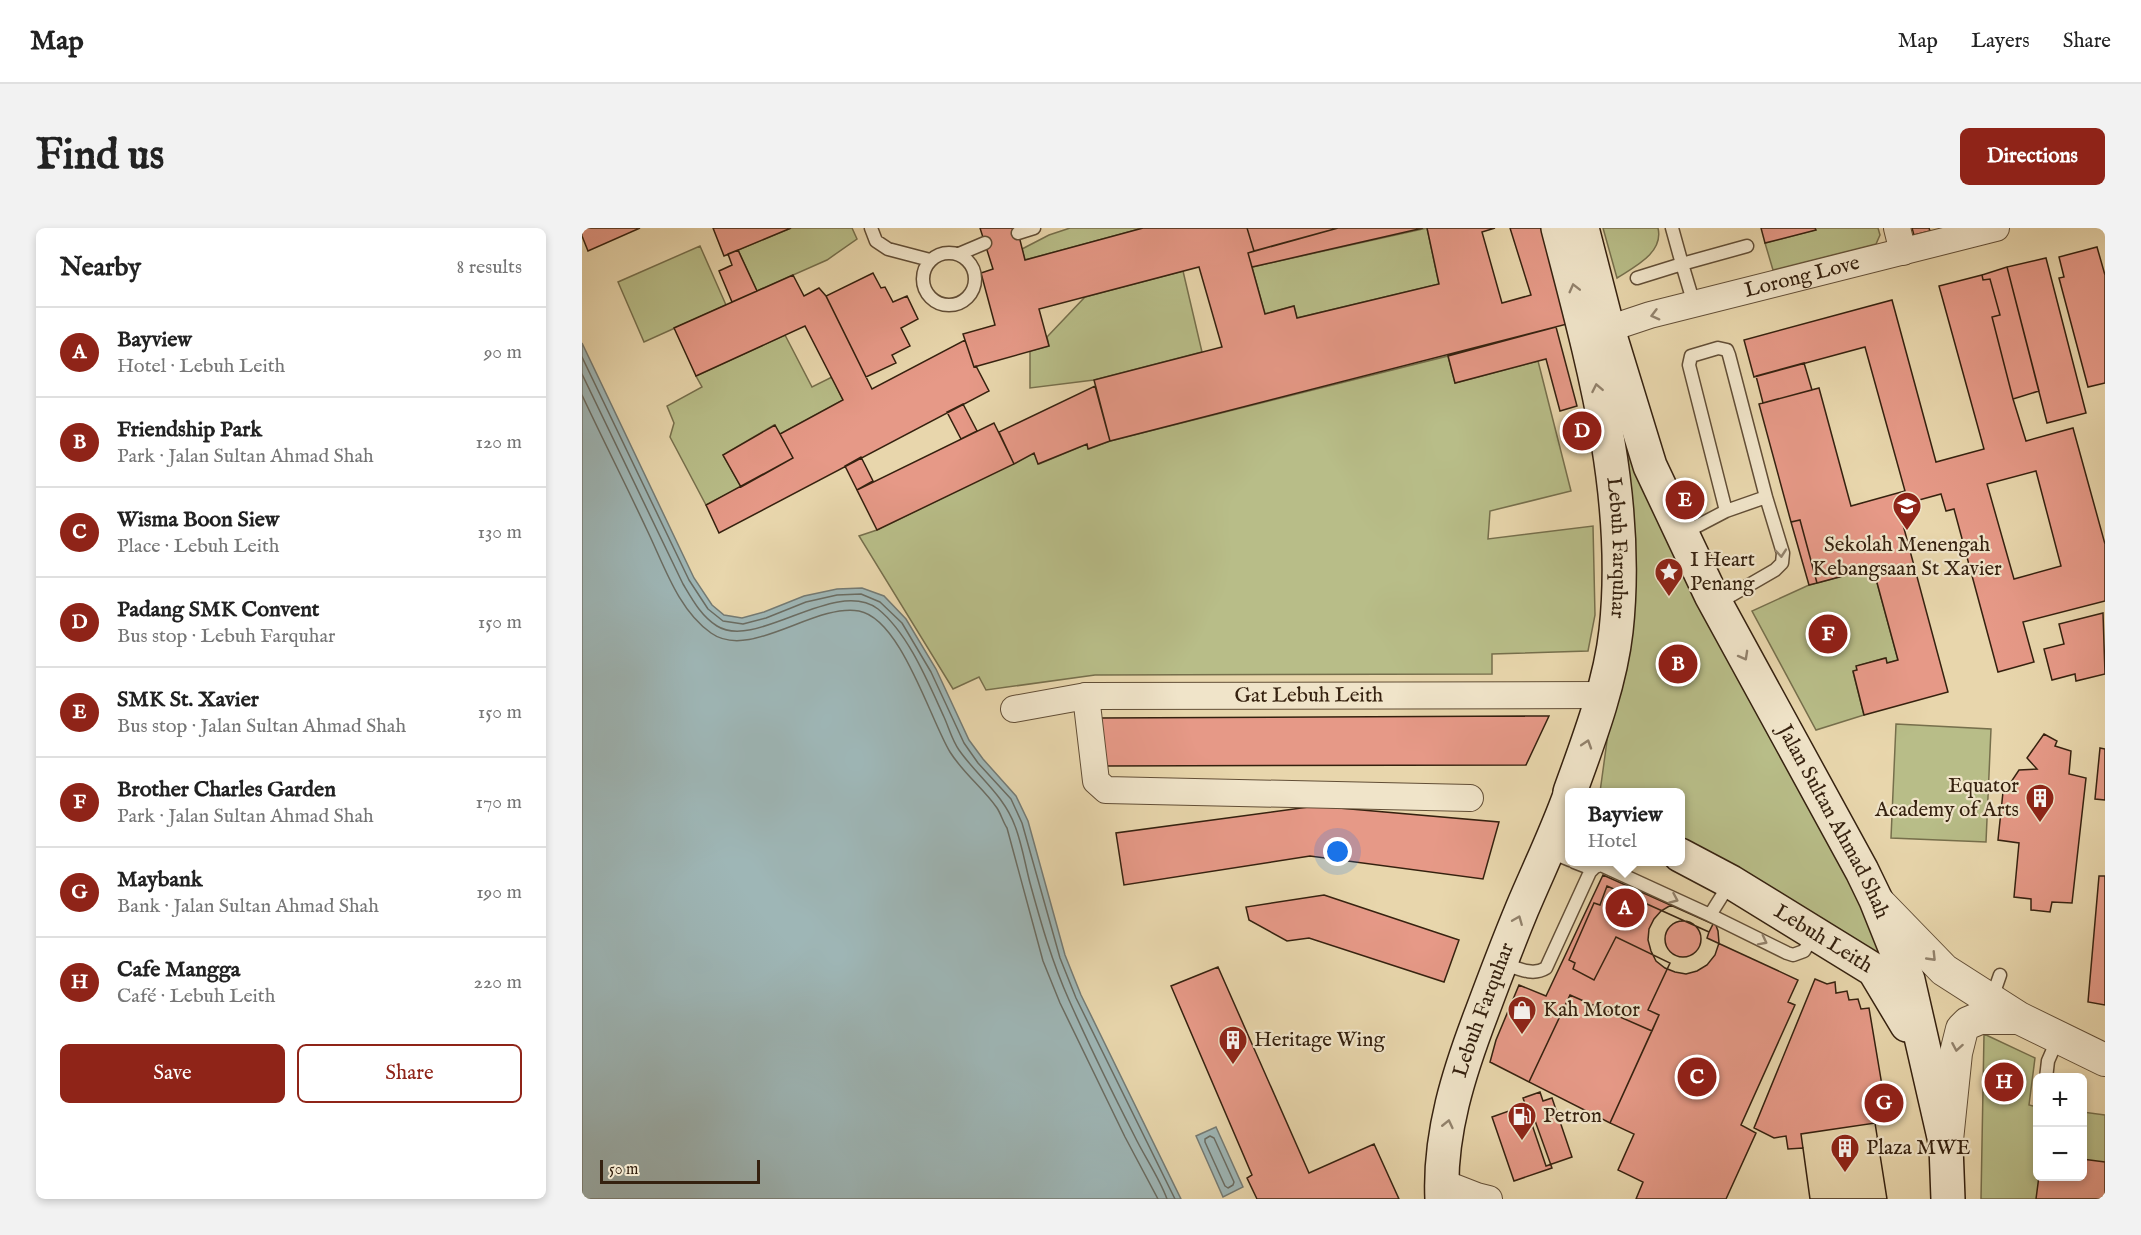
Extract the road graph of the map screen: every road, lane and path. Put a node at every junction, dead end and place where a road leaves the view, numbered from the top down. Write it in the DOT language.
graph roads {
  1 [pos="871,228"];
  2 [pos="1034,228"];
  3 [pos="1558,228"];
  4 [pos="1582,228"];
  5 [pos="1672,228"];
  6 [pos="1996,228"];
  7 [pos="1018,232"];
  8 [pos="1900,240"];
  9 [pos="985,243"];
  10 [pos="1747,246"];
  11 [pos="959,254"];
  12 [pos="930,260"];
  13 [pos="1682,264"];
  14 [pos="1637,278"];
  15 [pos="1694,304"];
  16 [pos="1608,329"];
  17 [pos="1650,466"];
  18 [pos="1766,496"];
  19 [pos="1726,511"];
  20 [pos="1682,534"];
  21 [pos="1716,604"];
  22 [pos="1603,695"];
  23 [pos="1086,696"];
  24 [pos="1014,709"];
  25 [pos="1572,788"];
  26 [pos="1470,798"];
  27 [pos="1565,832"];
  28 [pos="1563,847"];
  29 [pos="1685,858"];
  30 [pos="1588,866"];
  31 [pos="1599,866"];
  32 [pos="1603,866"];
  33 [pos="1592,869"];
  34 [pos="1731,882"];
  35 [pos="1876,900"];
  36 [pos="1710,915"];
  37 [pos="1815,933"];
  38 [pos="1500,962"];
  39 [pos="2019,1018"];
  40 [pos="2058,1037"];
  41 [pos="2105,1060"];
  42 [pos="1927,1062"];
  43 [pos="2046,1073"];
  44 [pos="1946,1146"];
  45 [pos="1442,1190"];
  46 [pos="1489,1199"];
  47 [pos="1948,1199"];
  1 -- 12 [label="lane"];
  2 -- 7 [label="lane"];
  22 -- 3 [label="main road, Lebuh Farquhar, one-way"];
  4 -- 16 [label="main road, Lebuh Farquhar"];
  5 -- 13 [label="lane"];
  6 -- 8 [label="street, Lorong Love"];
  8 -- 15 [label="street, Lorong Love"];
  9 -- 11 [label="lane"];
  10 -- 13 [label="lane"];
  11 -- 12 [label="lane"];
  11 -- 12 [label="lane"];
  13 -- 14 [label="lane"];
  13 -- 15 [label="lane"];
  15 -- 16 [label="street, Lorong Love, one-way"];
  16 -- 17 [label="main road, Lebuh Farquhar"];
  17 -- 20 [label="main road, Jalan Sultan Ahmad Shah"];
  18 -- 19 [label="lane"];
  18 -- 19 [label="lane"];
  18 -- 21 [label="lane, one-way"];
  19 -- 20 [label="lane"];
  20 -- 21 [label="main road, Jalan Sultan Ahmad Shah"];
  21 -- 35 [label="main road, Jalan Sultan Ahmad Shah, one-way"];
  22 -- 23 [label="street, Gat Lebuh Leith"];
  25 -- 22 [label="main road, Lebuh Farquhar, one-way"];
  23 -- 24 [label="street, Gat Lebuh Leith"];
  23 -- 26 [label="street"];
  27 -- 28 [label="main road, Lebuh Farquhar"];
  38 -- 28 [label="main road, Lebuh Farquhar, one-way"];
  29 -- 34 [label="main road, Lebuh Leith"];
  30 -- 33 [label="lane"];
  33 -- 31 [label="lane, one-way"];
  32 -- 36 [label="lane, one-way"];
  33 -- 38 [label="lane"];
  34 -- 36 [label="lane"];
  34 -- 37 [label="main road, Lebuh Leith"];
  35 -- 39 [label="street, one-way"];
  35 -- 42 [label="main road, Jalan Sultan Ahmad Shah"];
  36 -- 37 [label="lane, one-way"];
  37 -- 42 [label="main road, Lebuh Leith"];
  45 -- 38 [label="main road, Lebuh Farquhar, one-way"];
  39 -- 40 [label="street"];
  39 -- 44 [label="street, one-way"];
  40 -- 41 [label="street"];
  40 -- 43 [label="lane"];
  42 -- 44 [label="main road, Jalan Sultan Ahmad Shah"];
  44 -- 47 [label="main road, Jalan Sultan Ahmad Shah"];
  45 -- 46 [label="street"];
}
